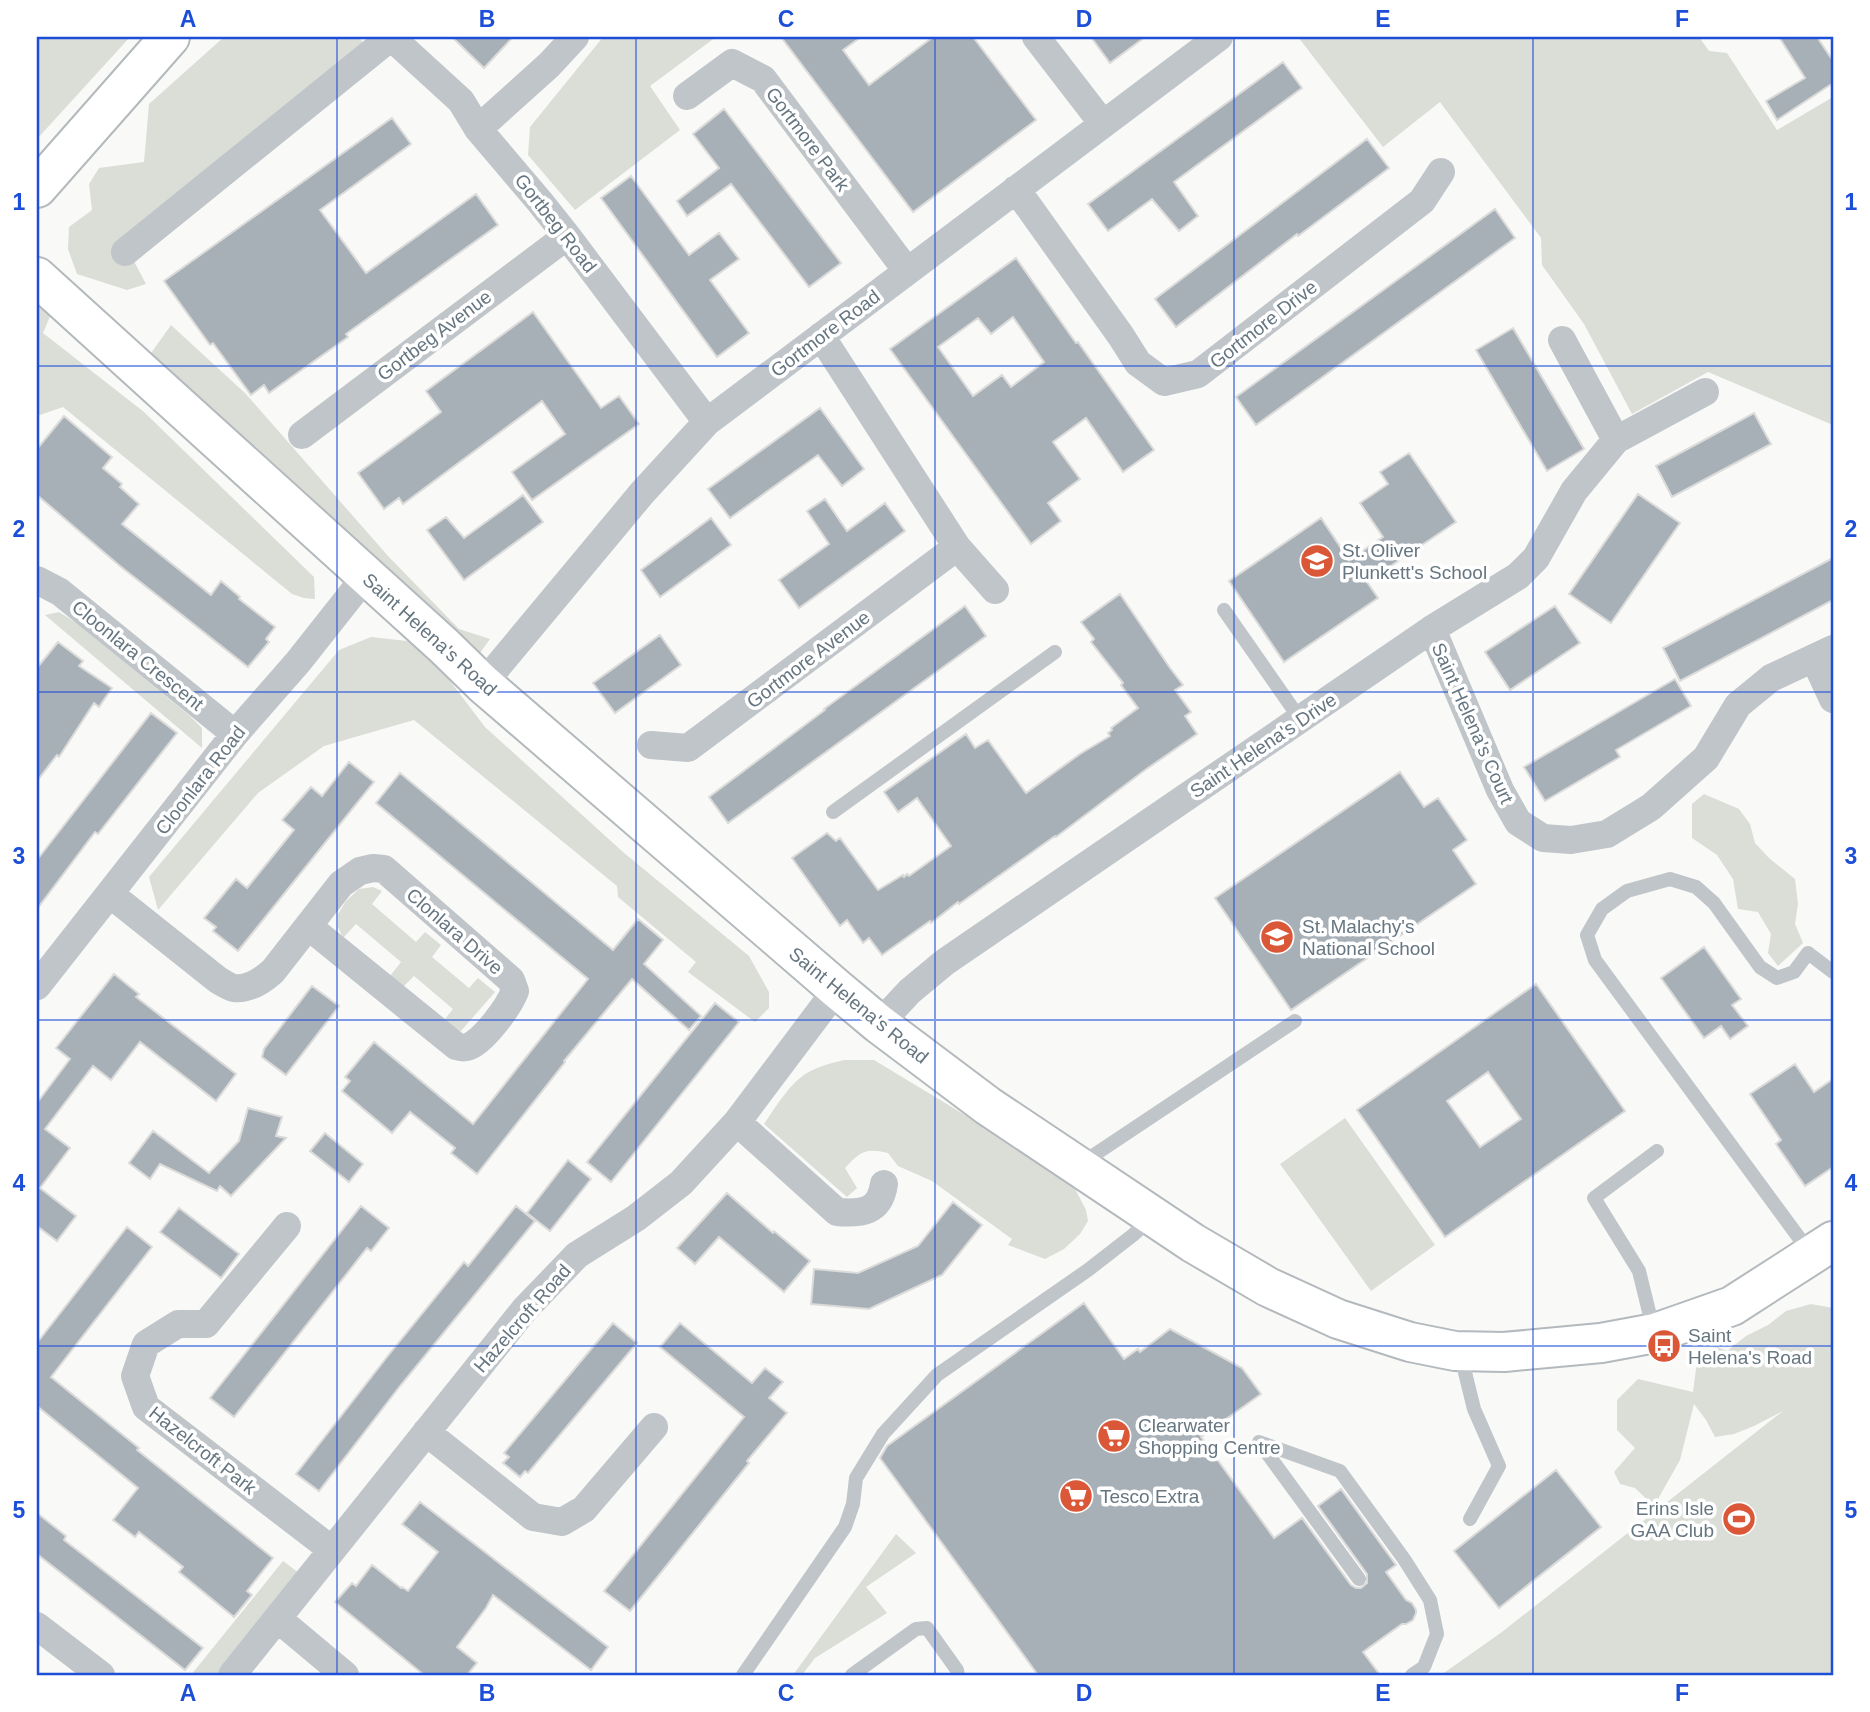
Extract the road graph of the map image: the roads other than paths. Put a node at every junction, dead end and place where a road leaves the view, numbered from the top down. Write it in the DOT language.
graph roads {
  1 [pos="170,37"];
  2 [pos="391,37"];
  3 [pos="575,37"];
  4 [pos="1036,37"];
  5 [pos="1219,37"];
  6 [pos="687,96"];
  7 [pos="1103,124"];
  8 [pos="478,129"];
  9 [pos="1441,172"];
  10 [pos="37,188"];
  11 [pos="1016,189"];
  12 [pos="567,236"];
  13 [pos="125,252"];
  14 [pos="907,271"];
  15 [pos="37,277"];
  16 [pos="821,336"];
  17 [pos="1562,341"];
  18 [pos="1705,392"];
  19 [pos="707,422"];
  20 [pos="302,435"];
  21 [pos="1616,440"];
  22 [pos="957,547"];
  23 [pos="366,576"];
  24 [pos="37,580"];
  25 [pos="995,590"];
  26 [pos="1224,610"];
  27 [pos="1432,629"];
  28 [pos="1055,652"];
  29 [pos="1823,654"];
  30 [pos="483,684"];
  31 [pos="1833,699"];
  32 [pos="1300,719"];
  33 [pos="235,734"];
  34 [pos="651,745"];
  35 [pos="833,812"];
  36 [pos="110,894"];
  37 [pos="308,926"];
  38 [pos="1833,972"];
  39 [pos="37,986"];
  40 [pos="837,989"];
  41 [pos="1295,1021"];
  42 [pos="879,1024"];
  43 [pos="737,1122"];
  44 [pos="1657,1151"];
  45 [pos="1077,1166"];
  46 [pos="884,1184"];
  47 [pos="1153,1216"];
  48 [pos="287,1226"];
  49 [pos="1823,1248"];
  50 [pos="1655,1333"];
  51 [pos="1460,1351"];
  52 [pos="654,1427"];
  53 [pos="426,1432"];
  54 [pos="1470,1519"];
  55 [pos="332,1550"];
  56 [pos="1359,1579"];
  57 [pos="278,1619"];
  58 [pos="37,1626"];
  59 [pos="100,1675"];
  60 [pos="232,1675"];
  61 [pos="345,1675"];
  62 [pos="743,1675"];
  63 [pos="852,1675"];
  64 [pos="958,1675"];
  65 [pos="1412,1675"];
  1 -- 10 [label="street"];
  2 -- 8 [label="street, Gortbeg Road"];
  2 -- 13 [label="street"];
  3 -- 8 [label="street"];
  4 -- 7 [label="street"];
  5 -- 7 [label="street, Gortmore Road"];
  6 -- 14 [label="street, Gortmore Park"];
  7 -- 11 [label="street, Gortmore Road"];
  8 -- 12 [label="street, Gortbeg Road"];
  9 -- 11 [label="street, Gortmore Drive"];
  11 -- 14 [label="street, Gortmore Road"];
  12 -- 19 [label="street, Gortbeg Road"];
  12 -- 20 [label="street, Gortbeg Avenue"];
  14 -- 16 [label="street, Gortmore Road"];
  15 -- 23 [label="street, Saint Helena's Road"];
  16 -- 19 [label="street, Gortmore Road"];
  16 -- 22 [label="street"];
  17 -- 21 [label="street"];
  18 -- 21 [label="street, Saint Helena's Drive"];
  19 -- 30 [label="street, Gortmore Road"];
  21 -- 27 [label="street, Saint Helena's Drive"];
  22 -- 25 [label="street"];
  22 -- 34 [label="street, Gortmore Avenue"];
  23 -- 30 [label="street, Saint Helena's Road"];
  23 -- 33 [label="street, Cloonlara Road"];
  24 -- 33 [label="street, Cloonlara Crescent"];
  26 -- 32 [label="lane"];
  27 -- 29 [label="street, Saint Helena's Court"];
  27 -- 32 [label="street, Saint Helena's Drive"];
  28 -- 35 [label="lane"];
  29 -- 31 [label="street, Saint Helena's Court"];
  30 -- 40 [label="street, Saint Helena's Road"];
  32 -- 42 [label="street, Saint Helena's Drive"];
  33 -- 36 [label="street, Cloonlara Road"];
  36 -- 37 [label="street, Clonlara Drive"];
  36 -- 39 [label="street, Cloonlara Road"];
  37 -- 37 [label="street, Clonlara Drive"];
  38 -- 49 [label="lane"];
  40 -- 42 [label="street, Saint Helena's Road"];
  40 -- 43 [label="street, Hazelcroft Road"];
  41 -- 45 [label="lane"];
  42 -- 45 [label="street, Saint Helena's Road"];
  43 -- 46 [label="street"];
  43 -- 53 [label="street, Hazelcroft Road"];
  44 -- 50 [label="lane"];
  45 -- 47 [label="street, Saint Helena's Road"];
  47 -- 51 [label="street, Saint Helena's Road"];
  47 -- 62 [label="lane"];
  48 -- 55 [label="street, Hazelcroft Park"];
  49 -- 50 [label="street, Saint Helena's Road"];
  50 -- 51 [label="street, Saint Helena's Road"];
  51 -- 54 [label="lane"];
  52 -- 53 [label="street"];
  53 -- 55 [label="street, Hazelcroft Road"];
  55 -- 57 [label="street, Hazelcroft Road"];
  56 -- 65 [label="lane"];
  57 -- 60 [label="street, Hazelcroft Road"];
  57 -- 61 [label="street"];
  58 -- 59 [label="street"];
  63 -- 64 [label="lane"];
}
